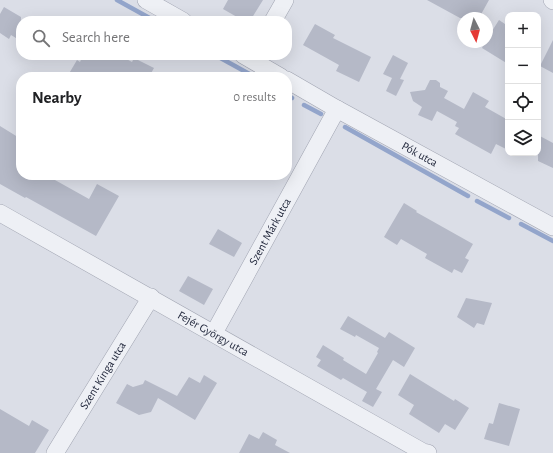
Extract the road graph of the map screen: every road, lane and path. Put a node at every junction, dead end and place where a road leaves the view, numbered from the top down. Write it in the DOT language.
graph roads {
  1 [pos="146,0"];
  2 [pos="285,0"];
  3 [pos="174,16"];
  4 [pos="276,16"];
  5 [pos="255,60"];
  6 [pos="274,72"];
  7 [pos="292,83"];
  8 [pos="337,109"];
  9 [pos="0,213"];
  10 [pos="553,227"];
  11 [pos="151,297"];
  12 [pos="214,333"];
  13 [pos="55,453"];
  14 [pos="428,453"];
  1 -- 3 [label="street"];
  2 -- 4 [label="street"];
  5 -- 6 [label="street"];
  7 -- 8 [label="street, Pók utca"];
  8 -- 10 [label="street, Pók utca"];
  8 -- 12 [label="street, Szent Márk utca"];
  9 -- 11 [label="street, Fejér György utca"];
  11 -- 12 [label="street, Fejér György utca"];
  11 -- 13 [label="street, Szent Kinga utca"];
  12 -- 14 [label="street, Fejér György utca"];
}
